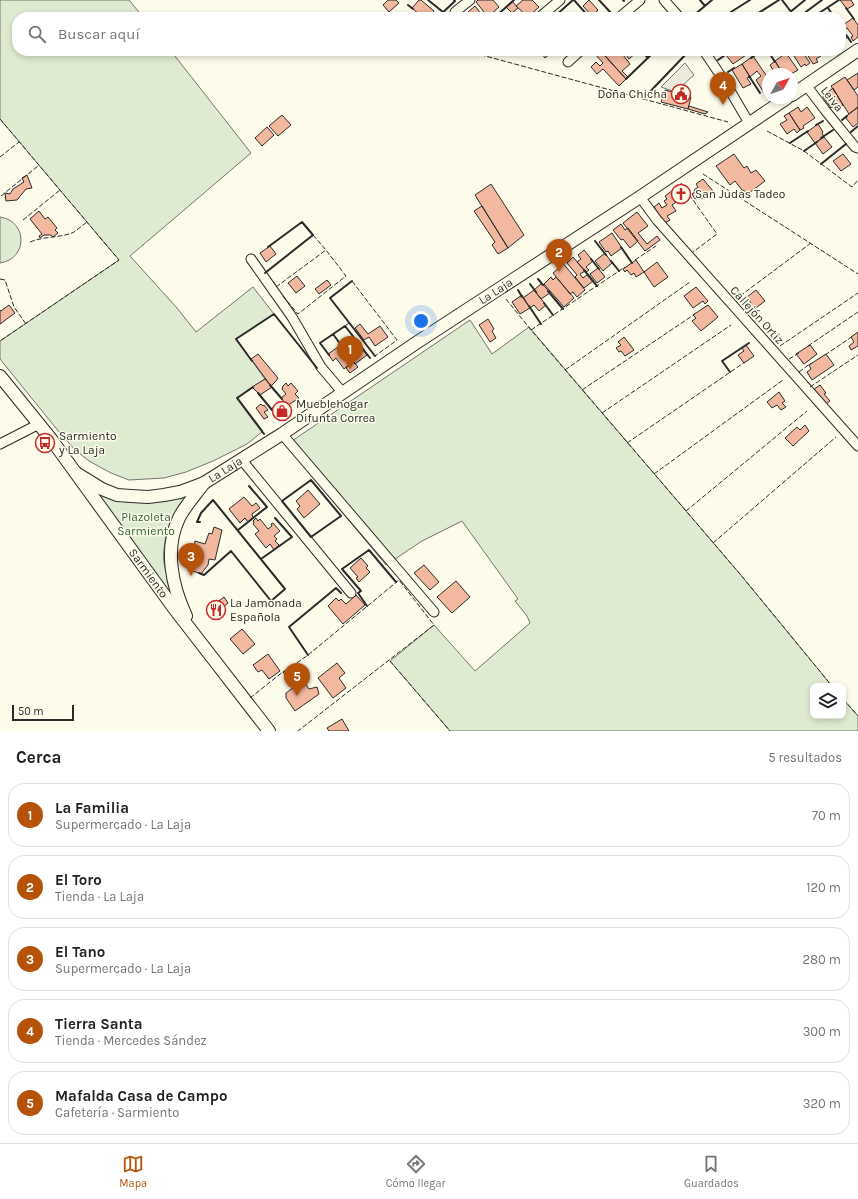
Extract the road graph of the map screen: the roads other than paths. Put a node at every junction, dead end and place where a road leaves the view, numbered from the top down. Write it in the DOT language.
graph roads {
  1 [pos="470,0"];
  2 [pos="560,0"];
  3 [pos="640,0"];
  4 [pos="664,0"];
  5 [pos="455,12"];
  6 [pos="546,12"];
  7 [pos="626,12"];
  8 [pos="675,12"];
  9 [pos="858,50"];
  10 [pos="575,56"];
  11 [pos="707,56"];
  12 [pos="568,62"];
  13 [pos="806,85"];
  14 [pos="798,90"];
  15 [pos="778,104"];
  16 [pos="749,123"];
  17 [pos="857,147"];
  18 [pos="640,197"];
  19 [pos="251,259"];
  20 [pos="0,376"];
  21 [pos="343,393"];
  22 [pos="39,424"];
  23 [pos="282,434"];
  24 [pos="0,444"];
  25 [pos="858,446"];
  26 [pos="241,459"];
  27 [pos="76,473"];
  28 [pos="204,483"];
  29 [pos="351,593"];
  30 [pos="434,612"];
  31 [pos="193,633"];
  32 [pos="269,731"];
  1 -- 5 [label="street"];
  2 -- 6 [label="street"];
  3 -- 7 [label="street"];
  4 -- 8 [label="street"];
  9 -- 13 [label="main road"];
  10 -- 12 [label="street"];
  11 -- 16 [label="street"];
  13 -- 14 [label="main road"];
  13 -- 17 [label="street, Leiva"];
  15 -- 16 [label="main road, La Laja"];
  16 -- 18 [label="main road, La Laja"];
  18 -- 21 [label="main road, La Laja"];
  18 -- 25 [label="street, Callejón Ortiz"];
  19 -- 21 [label="street"];
  20 -- 22 [label="main road, Sarmiento"];
  21 -- 23 [label="main road, La Laja"];
  22 -- 24 [label="street"];
  22 -- 27 [label="main road, Sarmiento"];
  23 -- 26 [label="main road, La Laja"];
  23 -- 30 [label="street"];
  26 -- 28 [label="main road, La Laja"];
  26 -- 29 [label="street"];
  27 -- 28 [label="main road, La Laja"];
  27 -- 31 [label="main road, Sarmiento"];
  28 -- 31 [label="main road, La Laja"];
  31 -- 32 [label="main road, Sarmiento"];
}
